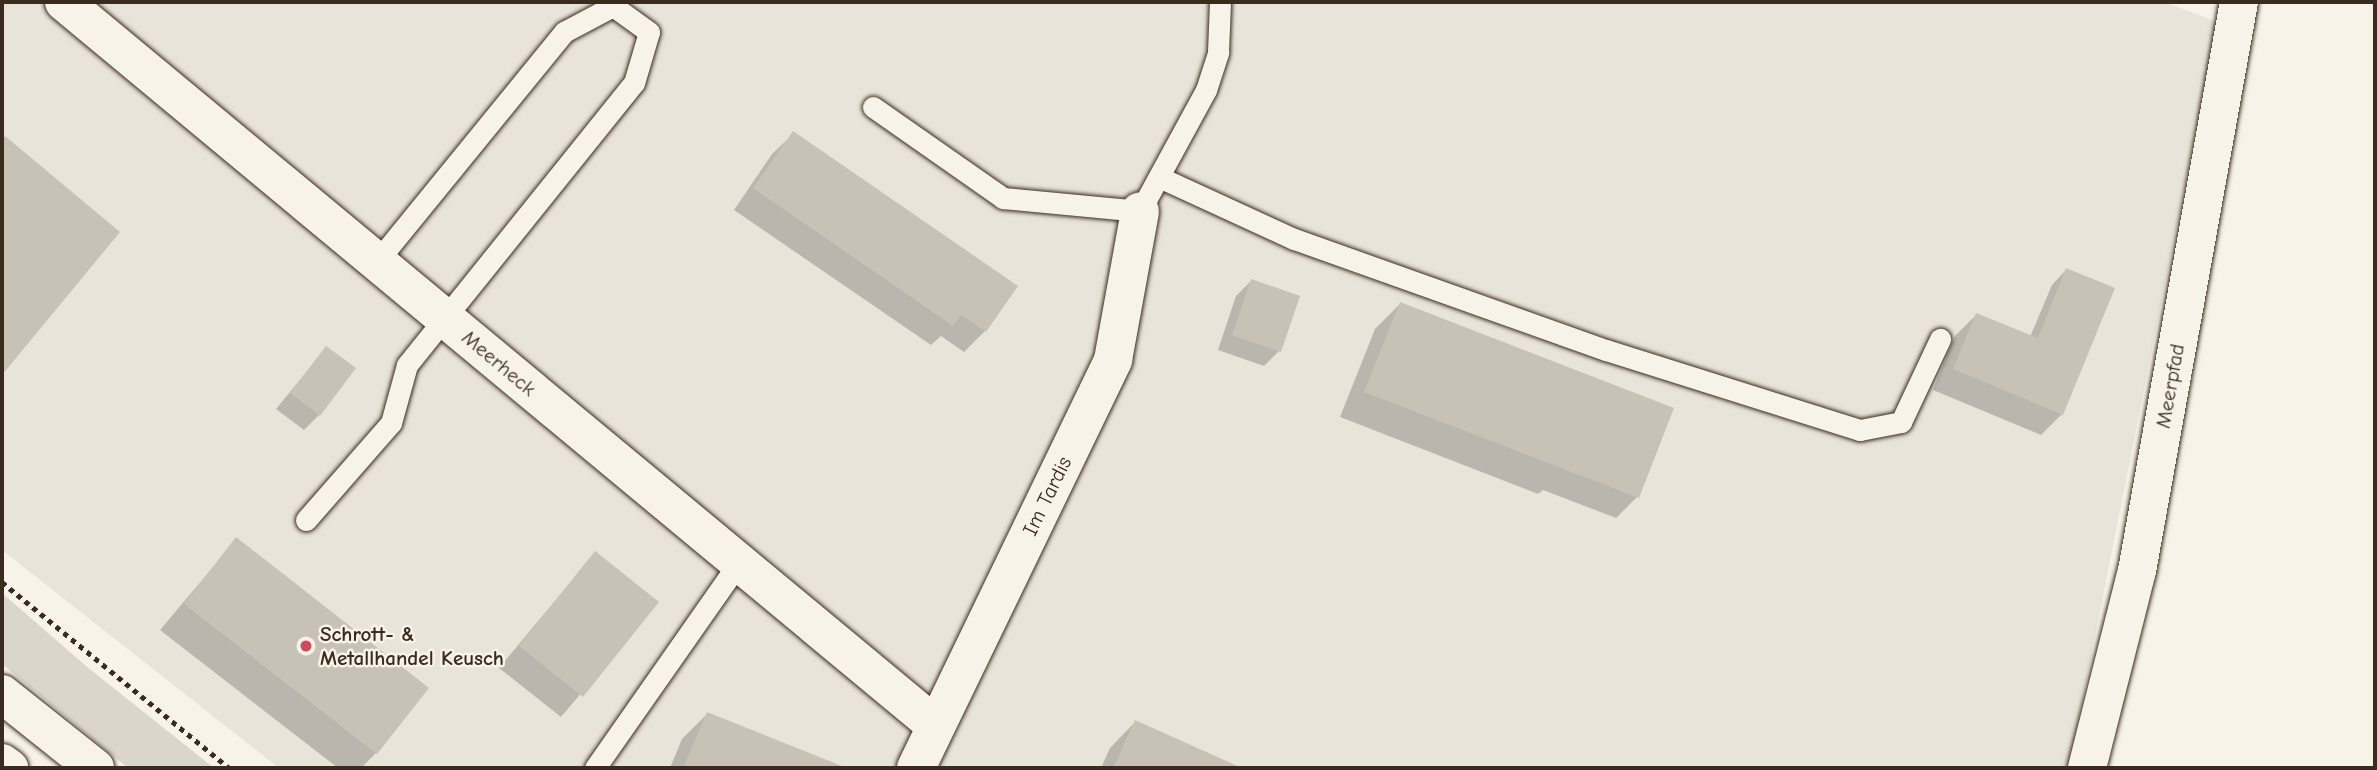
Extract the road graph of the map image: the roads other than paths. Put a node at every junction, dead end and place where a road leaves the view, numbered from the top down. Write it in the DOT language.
graph roads {
  1 [pos="64,2"];
  2 [pos="1220,2"];
  3 [pos="2239,2"];
  4 [pos="873,107"];
  5 [pos="1159,177"];
  6 [pos="1140,211"];
  7 [pos="377,261"];
  8 [pos="444,317"];
  9 [pos="1940,339"];
  10 [pos="306,520"];
  11 [pos="739,562"];
  12 [pos="2,694"];
  13 [pos="935,725"];
  14 [pos="2,763"];
  15 [pos="9,768"];
  16 [pos="95,768"];
  17 [pos="595,768"];
  18 [pos="916,768"];
  19 [pos="2087,768"];
  1 -- 7 [label="main road, Meerheck"];
  2 -- 5 [label="lane"];
  3 -- 19 [label="main road, Meerpfad"];
  4 -- 6 [label="lane"];
  5 -- 6 [label="lane"];
  5 -- 9 [label="lane"];
  6 -- 13 [label="main road, Im Tardis"];
  7 -- 8 [label="main road, Meerheck"];
  7 -- 8 [label="lane"];
  8 -- 10 [label="lane"];
  8 -- 11 [label="main road, Meerheck"];
  11 -- 13 [label="main road, Meerheck"];
  11 -- 17 [label="lane"];
  12 -- 16 [label="main road"];
  13 -- 18 [label="main road, Im Tardis"];
  14 -- 15 [label="main road"];
}
